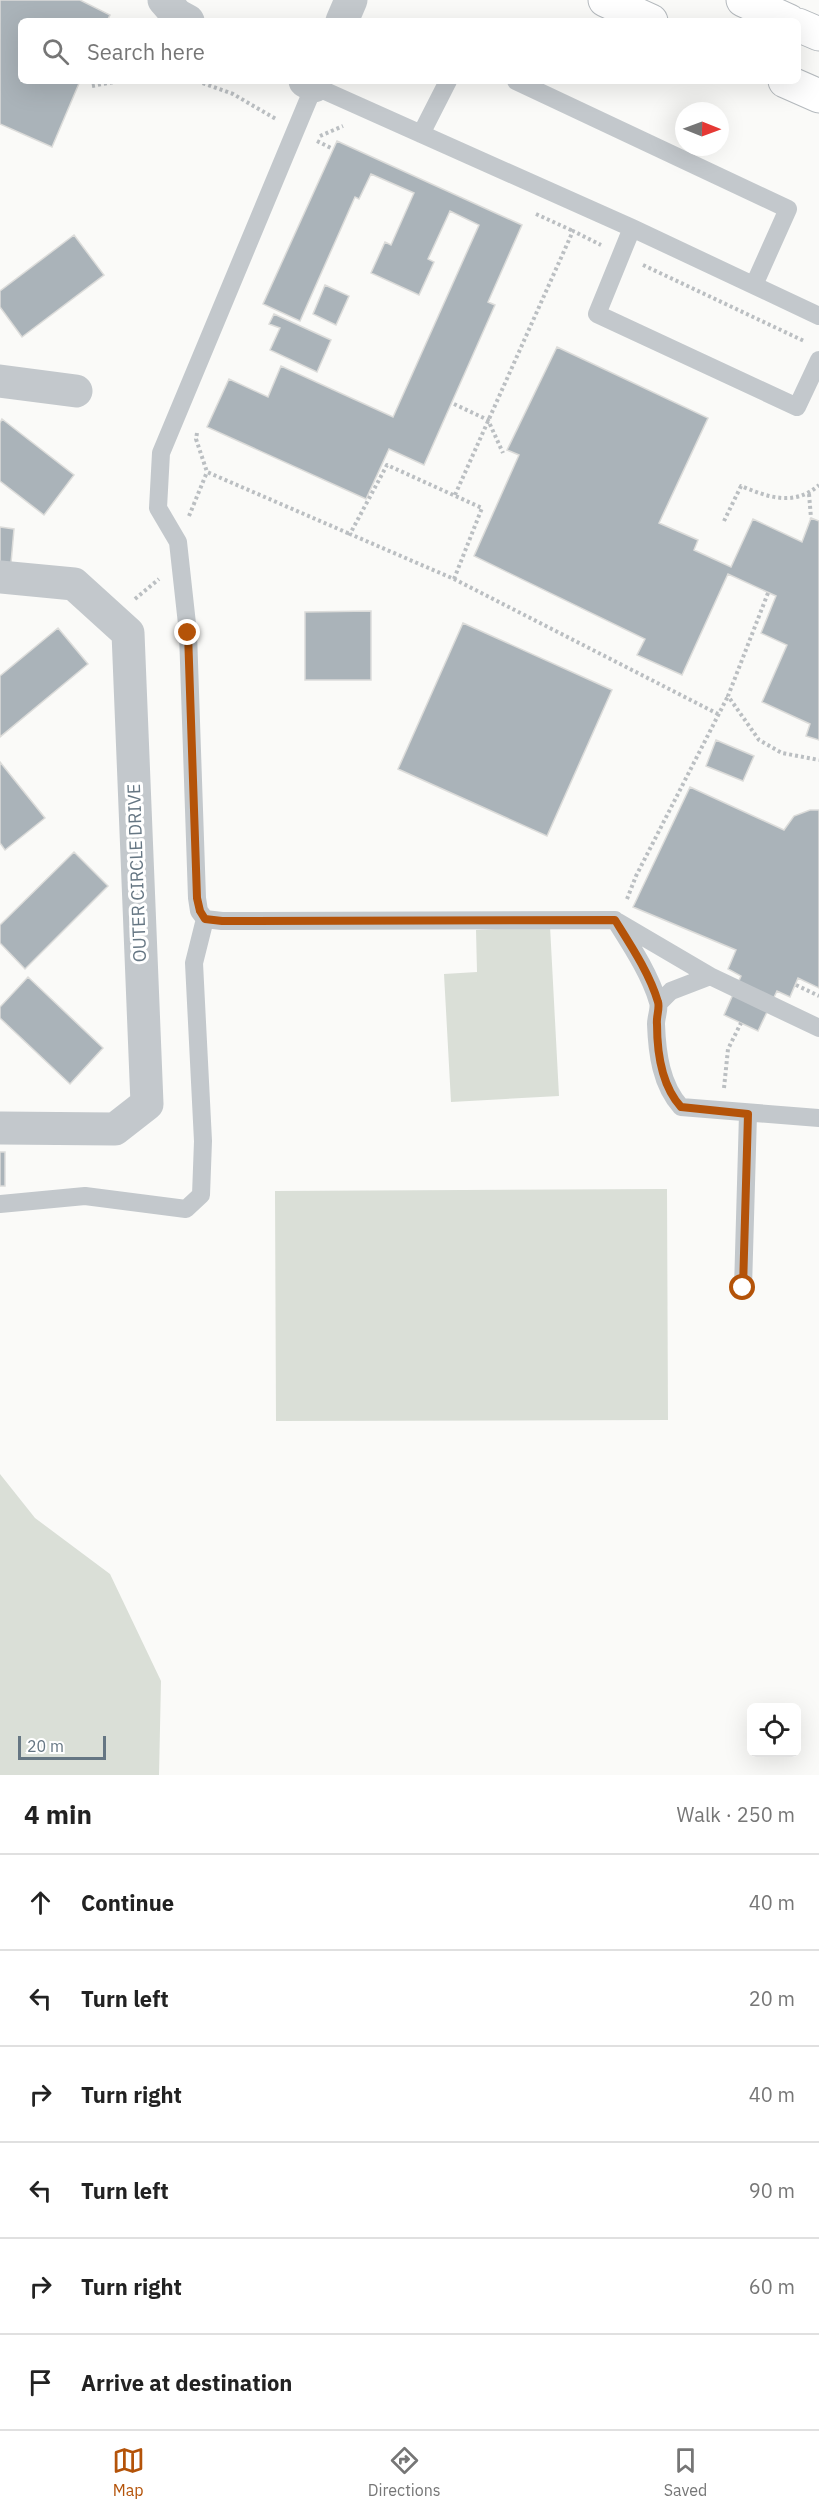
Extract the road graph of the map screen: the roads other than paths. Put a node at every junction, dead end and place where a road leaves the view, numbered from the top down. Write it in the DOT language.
graph roads {
  1 [pos="164,0"];
  2 [pos="351,0"];
  3 [pos="604,0"];
  4 [pos="182,18"];
  5 [pos="343,18"];
  6 [pos="644,18"];
  7 [pos="801,26"];
  8 [pos="819,34"];
  9 [pos="312,84"];
  10 [pos="314,84"];
  11 [pos="447,84"];
  12 [pos="522,84"];
  13 [pos="792,84"];
  14 [pos="819,96"];
  15 [pos="422,134"];
  16 [pos="632,228"];
  17 [pos="754,285"];
  18 [pos="819,316"];
  19 [pos="819,360"];
  20 [pos="0,381"];
  21 [pos="76,392"];
  22 [pos="0,577"];
  23 [pos="205,919"];
  24 [pos="615,920"];
  25 [pos="710,976"];
  26 [pos="659,1003"];
  27 [pos="819,1028"];
  28 [pos="748,1114"];
  29 [pos="819,1118"];
  30 [pos="0,1128"];
  31 [pos="0,1204"];
  32 [pos="743,1288"];
  1 -- 4 [label="street"];
  2 -- 5 [label="street"];
  3 -- 6 [label="main road"];
  7 -- 8 [label="main road"];
  9 -- 23 [label="lane"];
  10 -- 15 [label="lane"];
  11 -- 15 [label="lane"];
  12 -- 17 [label="lane"];
  13 -- 14 [label="main road"];
  15 -- 16 [label="lane"];
  16 -- 17 [label="lane"];
  16 -- 19 [label="lane"];
  17 -- 18 [label="lane"];
  20 -- 21 [label="street"];
  22 -- 30 [label="street, OUTER CIRCLE DRIVE"];
  23 -- 24 [label="lane"];
  23 -- 31 [label="lane"];
  24 -- 25 [label="lane"];
  24 -- 26 [label="lane"];
  25 -- 26 [label="lane"];
  25 -- 27 [label="lane"];
  26 -- 28 [label="lane"];
  28 -- 29 [label="lane"];
  28 -- 32 [label="lane"];
}
